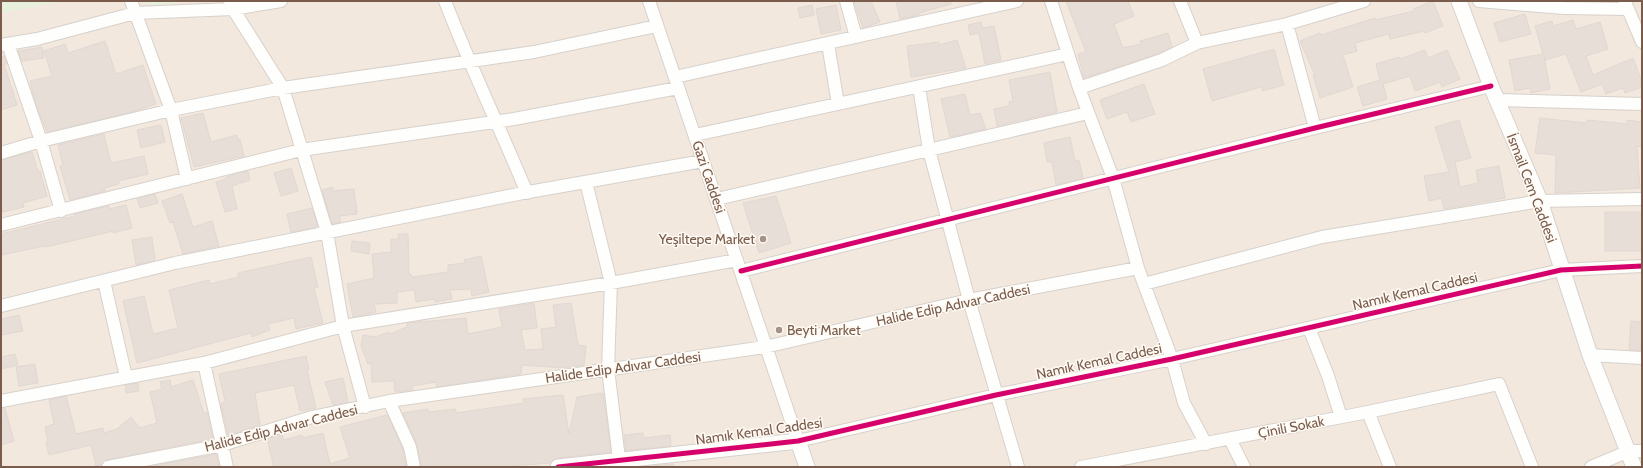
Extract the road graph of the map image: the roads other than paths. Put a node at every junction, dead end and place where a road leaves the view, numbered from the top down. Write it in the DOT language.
graph roads {
  1 [pos="131,1"];
  2 [pos="280,1"];
  3 [pos="446,1"];
  4 [pos="649,1"];
  5 [pos="846,1"];
  6 [pos="1017,1"];
  7 [pos="1051,1"];
  8 [pos="1180,1"];
  9 [pos="1364,1"];
  10 [pos="1459,1"];
  11 [pos="1479,1"];
  12 [pos="231,5"];
  13 [pos="1626,5"];
  14 [pos="135,14"];
  15 [pos="1287,24"];
  16 [pos="657,26"];
  17 [pos="856,38"];
  18 [pos="1642,42"];
  19 [pos="1197,43"];
  20 [pos="828,44"];
  21 [pos="5,45"];
  22 [pos="1068,54"];
  23 [pos="469,62"];
  24 [pos="676,82"];
  25 [pos="919,86"];
  26 [pos="1491,86"];
  27 [pos="283,88"];
  28 [pos="1079,88"];
  29 [pos="1497,100"];
  30 [pos="838,104"];
  31 [pos="1642,104"];
  32 [pos="171,110"];
  33 [pos="1088,113"];
  34 [pos="498,122"];
  35 [pos="1315,128"];
  36 [pos="695,135"];
  37 [pos="41,142"];
  38 [pos="301,150"];
  39 [pos="929,150"];
  40 [pos="1,154"];
  41 [pos="703,161"];
  42 [pos="1113,178"];
  43 [pos="187,179"];
  44 [pos="586,182"];
  45 [pos="527,193"];
  46 [pos="716,199"];
  47 [pos="1642,199"];
  48 [pos="1540,201"];
  49 [pos="61,211"];
  50 [pos="948,220"];
  51 [pos="1,225"];
  52 [pos="327,232"];
  53 [pos="739,266"];
  54 [pos="1642,266"];
  55 [pos="1138,268"];
  56 [pos="1561,270"];
  57 [pos="104,280"];
  58 [pos="611,283"];
  59 [pos="1144,284"];
  60 [pos="969,300"];
  61 [pos="1,306"];
  62 [pos="343,326"];
  63 [pos="1309,328"];
  64 [pos="765,347"];
  65 [pos="1590,355"];
  66 [pos="1642,358"];
  67 [pos="1172,359"];
  68 [pos="204,363"];
  69 [pos="608,369"];
  70 [pos="126,377"];
  71 [pos="996,395"];
  72 [pos="1,401"];
  73 [pos="389,401"];
  74 [pos="365,407"];
  75 [pos="1368,412"];
  76 [pos="1341,416"];
  77 [pos="1230,439"];
  78 [pos="798,441"];
  79 [pos="1206,444"];
  80 [pos="222,445"];
  81 [pos="1635,451"];
  82 [pos="620,464"];
  83 [pos="108,467"];
  84 [pos="227,467"];
  85 [pos="414,467"];
  86 [pos="558,467"];
  87 [pos="807,467"];
  88 [pos="1018,467"];
  89 [pos="1081,467"];
  90 [pos="1244,467"];
  91 [pos="1390,467"];
  92 [pos="1532,467"];
  93 [pos="1591,467"];
  94 [pos="1634,467"];
  1 -- 14 [label="street"];
  2 -- 12 [label="street"];
  3 -- 23 [label="street"];
  4 -- 16 [label="street, Gazi Caddesi"];
  5 -- 17 [label="street"];
  6 -- 17 [label="street"];
  7 -- 22 [label="street"];
  8 -- 19 [label="street"];
  9 -- 15 [label="street"];
  10 -- 26 [label="street, İsmail Cem Caddesi"];
  11 -- 13 [label="street"];
  12 -- 14 [label="street"];
  12 -- 27 [label="street"];
  13 -- 18 [label="street"];
  14 -- 21 [label="street"];
  14 -- 32 [label="street"];
  15 -- 19 [label="street"];
  15 -- 35 [label="street"];
  16 -- 23 [label="street"];
  16 -- 24 [label="street, Gazi Caddesi"];
  17 -- 20 [label="street"];
  19 -- 28 [label="street"];
  20 -- 24 [label="street"];
  20 -- 30 [label="street"];
  21 -- 37 [label="street"];
  22 -- 25 [label="street"];
  22 -- 28 [label="street"];
  23 -- 27 [label="street"];
  23 -- 34 [label="street"];
  24 -- 34 [label="street"];
  24 -- 36 [label="street, Gazi Caddesi"];
  25 -- 30 [label="street"];
  25 -- 39 [label="street"];
  26 -- 29 [label="street, İsmail Cem Caddesi"];
  26 -- 35 [label="street"];
  27 -- 32 [label="street"];
  27 -- 38 [label="street"];
  28 -- 33 [label="street"];
  29 -- 31 [label="street"];
  29 -- 48 [label="street, İsmail Cem Caddesi"];
  30 -- 36 [label="street"];
  32 -- 37 [label="street"];
  32 -- 43 [label="street"];
  33 -- 39 [label="street"];
  33 -- 42 [label="street"];
  34 -- 38 [label="street"];
  34 -- 45 [label="street"];
  35 -- 42 [label="street"];
  36 -- 41 [label="street, Gazi Caddesi"];
  37 -- 40 [label="street"];
  37 -- 49 [label="street"];
  38 -- 43 [label="street"];
  38 -- 52 [label="street"];
  39 -- 46 [label="street"];
  39 -- 50 [label="street"];
  41 -- 44 [label="street"];
  41 -- 46 [label="street, Gazi Caddesi"];
  42 -- 50 [label="street"];
  42 -- 55 [label="street"];
  43 -- 49 [label="street"];
  44 -- 45 [label="street"];
  44 -- 58 [label="street"];
  45 -- 52 [label="street"];
  46 -- 53 [label="street, Gazi Caddesi"];
  47 -- 48 [label="street"];
  48 -- 56 [label="street, İsmail Cem Caddesi"];
  48 -- 59 [label="street"];
  49 -- 51 [label="street"];
  50 -- 53 [label="street"];
  50 -- 60 [label="street"];
  52 -- 57 [label="street"];
  52 -- 62 [label="street"];
  53 -- 58 [label="street"];
  53 -- 64 [label="street, Gazi Caddesi"];
  54 -- 56 [label="street, Namık Kemal Caddesi"];
  55 -- 59 [label="street"];
  55 -- 60 [label="street, Halide Edip Adıvar Caddesi"];
  56 -- 63 [label="street, Namık Kemal Caddesi"];
  56 -- 65 [label="street, İsmail Cem Caddesi"];
  57 -- 61 [label="street"];
  57 -- 70 [label="street"];
  58 -- 62 [label="street"];
  58 -- 69 [label="street"];
  59 -- 67 [label="street"];
  60 -- 64 [label="street, Halide Edip Adıvar Caddesi"];
  60 -- 71 [label="street"];
  62 -- 68 [label="street"];
  62 -- 74 [label="street"];
  63 -- 67 [label="street, Namık Kemal Caddesi"];
  63 -- 76 [label="street"];
  64 -- 69 [label="street, Halide Edip Adıvar Caddesi"];
  64 -- 78 [label="street, Gazi Caddesi"];
  65 -- 66 [label="street"];
  65 -- 81 [label="street, İsmail Cem Caddesi"];
  67 -- 71 [label="street, Namık Kemal Caddesi"];
  67 -- 79 [label="street"];
  68 -- 70 [label="street"];
  68 -- 80 [label="street"];
  69 -- 73 [label="street, Halide Edip Adıvar Caddesi"];
  69 -- 82 [label="street"];
  70 -- 72 [label="street"];
  71 -- 78 [label="street, Namık Kemal Caddesi"];
  71 -- 88 [label="street"];
  73 -- 74 [label="street, Halide Edip Adıvar Caddesi"];
  73 -- 85 [label="street"];
  74 -- 80 [label="street, Halide Edip Adıvar Caddesi"];
  75 -- 76 [label="street, Çinili Sokak"];
  75 -- 91 [label="street"];
  75 -- 92 [label="street, Çinili Sokak"];
  76 -- 77 [label="street, Çinili Sokak"];
  77 -- 79 [label="street, Çinili Sokak"];
  77 -- 90 [label="street"];
  78 -- 82 [label="street, Namık Kemal Caddesi"];
  78 -- 87 [label="street, Gazi Caddesi"];
  79 -- 89 [label="street, Çinili Sokak"];
  80 -- 83 [label="street, Halide Edip Adıvar Caddesi"];
  80 -- 84 [label="street"];
  81 -- 93 [label="street"];
  81 -- 94 [label="street, İsmail Cem Caddesi"];
  82 -- 86 [label="street, Namık Kemal Caddesi"];
}
